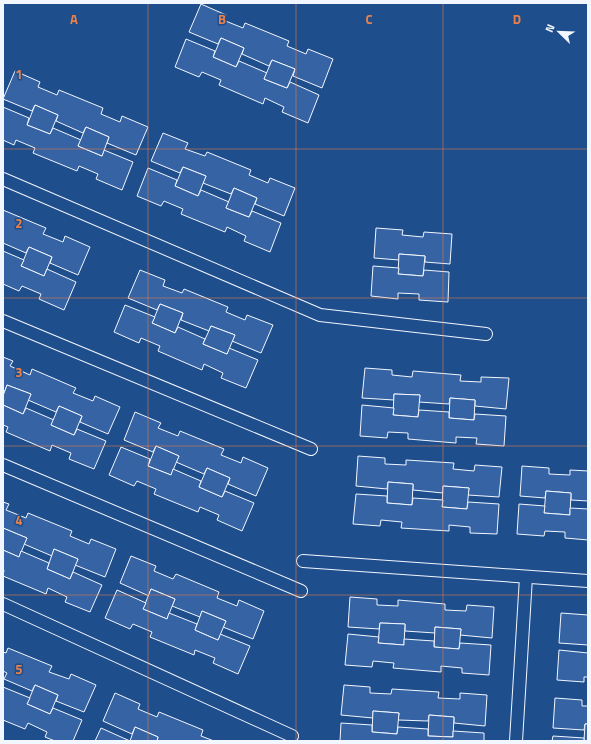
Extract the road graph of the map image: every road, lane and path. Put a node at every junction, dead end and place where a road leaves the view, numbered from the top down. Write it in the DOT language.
graph roads {
  1 [pos="3,179"];
  2 [pos="3,322"];
  3 [pos="486,334"];
  4 [pos="310,450"];
  5 [pos="3,465"];
  6 [pos="303,561"];
  7 [pos="526,577"];
  8 [pos="588,581"];
  9 [pos="301,590"];
  10 [pos="3,604"];
  11 [pos="292,736"];
  12 [pos="516,741"];
  1 -- 3 [label="lane"];
  2 -- 4 [label="lane"];
  5 -- 9 [label="lane"];
  6 -- 7 [label="lane"];
  7 -- 8 [label="lane"];
  7 -- 12 [label="lane"];
  10 -- 11 [label="lane"];
}
